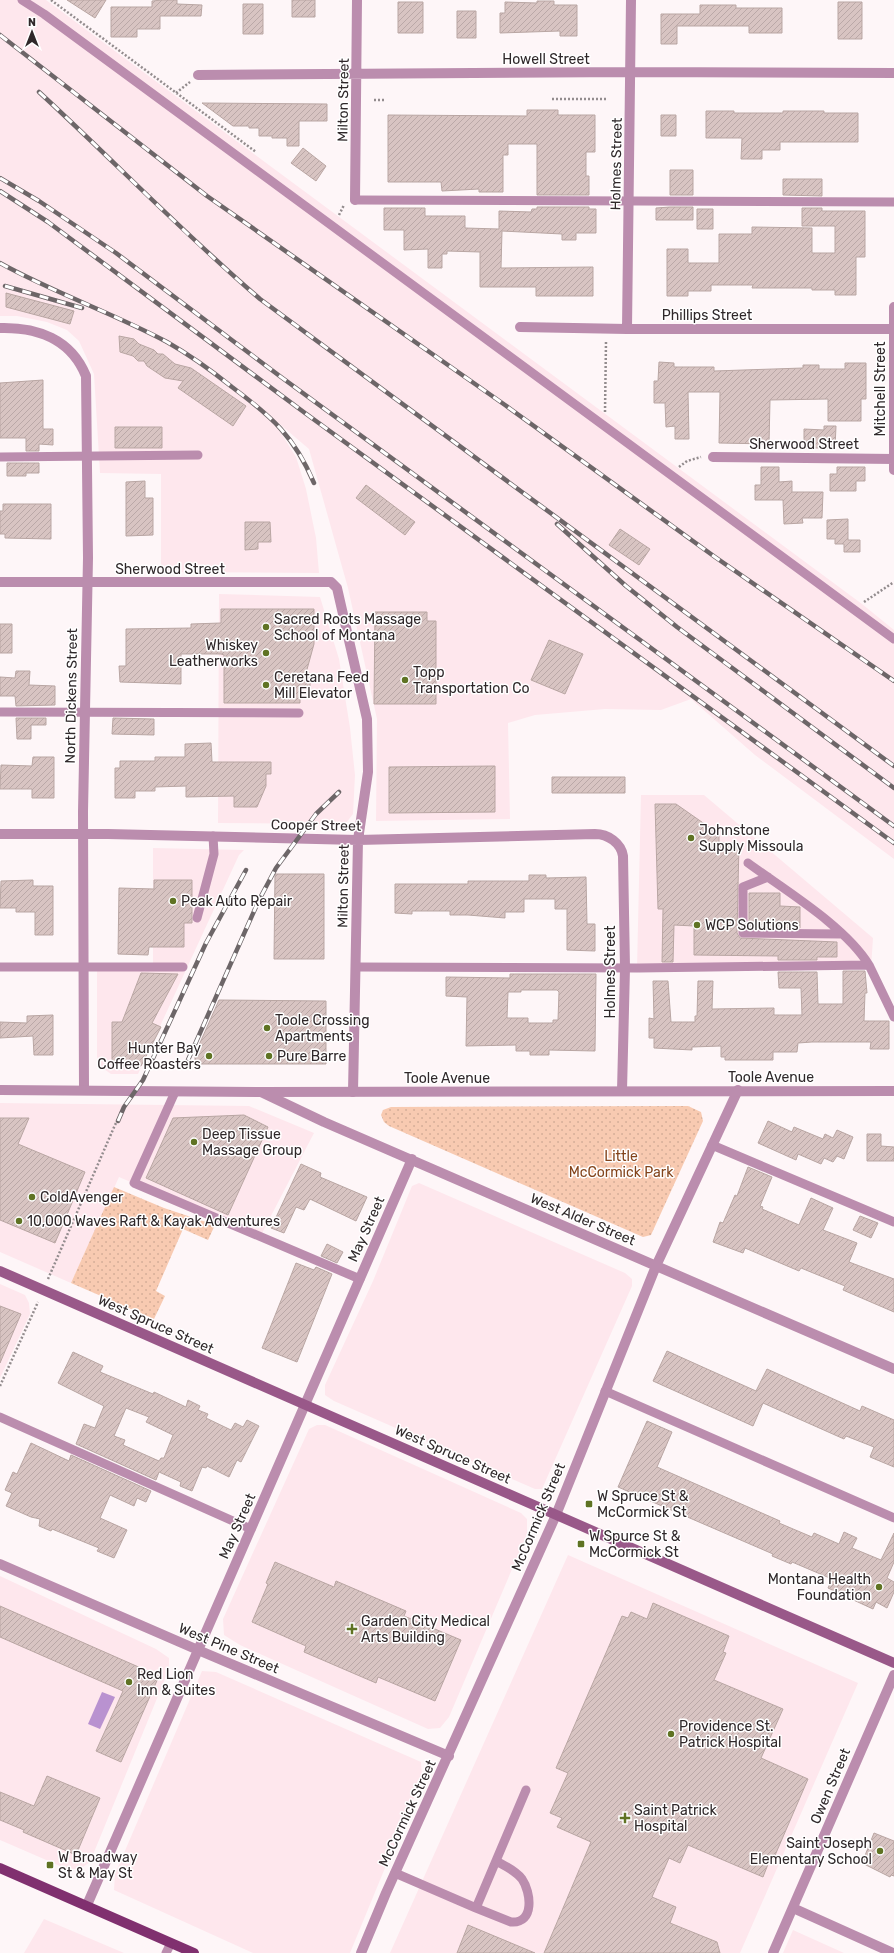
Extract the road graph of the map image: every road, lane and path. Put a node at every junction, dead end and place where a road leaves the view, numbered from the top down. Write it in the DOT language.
graph roads {
  1 [pos="22,0"];
  2 [pos="357,0"];
  3 [pos="631,0"];
  4 [pos="631,72"];
  5 [pos="894,73"];
  6 [pos="198,75"];
  7 [pos="357,75"];
  8 [pos="176,93"];
  9 [pos="552,99"];
  10 [pos="607,99"];
  11 [pos="374,100"];
  12 [pos="384,100"];
  13 [pos="355,200"];
  14 [pos="629,201"];
  15 [pos="894,202"];
  16 [pos="894,307"];
  17 [pos="520,326"];
  18 [pos="0,328"];
  19 [pos="607,329"];
  20 [pos="627,329"];
  21 [pos="894,329"];
  22 [pos="605,413"];
  23 [pos="198,455"];
  24 [pos="0,457"];
  25 [pos="88,457"];
  26 [pos="713,457"];
  27 [pos="894,459"];
  28 [pos="678,467"];
  29 [pos="894,470"];
  30 [pos="0,582"];
  31 [pos="894,582"];
  32 [pos="88,583"];
  33 [pos="337,588"];
  34 [pos="862,604"];
  35 [pos="894,639"];
  36 [pos="0,712"];
  37 [pos="84,712"];
  38 [pos="299,713"];
  39 [pos="0,834"];
  40 [pos="83,834"];
  41 [pos="213,836"];
  42 [pos="358,840"];
  43 [pos="623,853"];
  44 [pos="748,863"];
  45 [pos="768,878"];
  46 [pos="197,918"];
  47 [pos="841,934"];
  48 [pos="869,965"];
  49 [pos="0,966"];
  50 [pos="83,967"];
  51 [pos="183,967"];
  52 [pos="356,967"];
  53 [pos="625,968"];
  54 [pos="894,1017"];
  55 [pos="0,1090"];
  56 [pos="84,1090"];
  57 [pos="738,1090"];
  58 [pos="136,1091"];
  59 [pos="622,1091"];
  60 [pos="894,1091"];
  61 [pos="175,1092"];
  62 [pos="262,1092"];
  63 [pos="353,1092"];
  64 [pos="712,1145"];
  65 [pos="412,1159"];
  66 [pos="894,1222"];
  67 [pos="656,1266"];
  68 [pos="0,1271"];
  69 [pos="51,1271"];
  70 [pos="360,1279"];
  71 [pos="37,1306"];
  72 [pos="894,1369"];
  73 [pos="0,1386"];
  74 [pos="605,1391"];
  75 [pos="305,1404"];
  76 [pos="0,1417"];
  77 [pos="556,1515"];
  78 [pos="894,1518"];
  79 [pos="251,1529"];
  80 [pos="0,1564"];
  81 [pos="198,1650"];
  82 [pos="894,1663"];
  83 [pos="894,1675"];
  84 [pos="449,1756"];
  85 [pos="526,1790"];
  86 [pos="496,1861"];
  87 [pos="0,1868"];
  88 [pos="395,1873"];
  89 [pos="87,1905"];
  90 [pos="476,1908"];
  91 [pos="793,1908"];
  92 [pos="172,1943"];
  93 [pos="166,1953"];
  94 [pos="194,1953"];
  95 [pos="361,1953"];
  96 [pos="773,1953"];
  97 [pos="893,1953"];
  1 -- 35 [label="lane"];
  2 -- 7 [label="street, Milton Street"];
  3 -- 4 [label="street, Holmes Street"];
  4 -- 5 [label="street, Howell Street"];
  4 -- 7 [label="street, Howell Street"];
  4 -- 14 [label="street, Holmes Street"];
  6 -- 7 [label="street, Howell Street"];
  6 -- 8 [label="path"];
  7 -- 13 [label="street, Milton Street"];
  9 -- 10 [label="path"];
  11 -- 12 [label="path"];
  13 -- 14 [label="lane"];
  14 -- 15 [label="lane"];
  14 -- 20 [label="street, Holmes Street"];
  16 -- 21 [label="street, Mitchell Street"];
  17 -- 19 [label="street, Phillips Street"];
  18 -- 25 [label="street, North Dickens Street"];
  19 -- 20 [label="street, Phillips Street"];
  19 -- 22 [label="path"];
  20 -- 21 [label="street, Phillips Street"];
  21 -- 27 [label="street, Mitchell Street"];
  23 -- 25 [label="lane"];
  24 -- 25 [label="lane"];
  25 -- 32 [label="street, North Dickens Street"];
  26 -- 27 [label="street, Sherwood Street"];
  26 -- 28 [label="path"];
  27 -- 29 [label="street, Mitchell Street"];
  30 -- 32 [label="street, Sherwood Street"];
  31 -- 34 [label="path"];
  32 -- 33 [label="street, Sherwood Street"];
  32 -- 37 [label="street, North Dickens Street"];
  33 -- 42 [label="street, Milton Street"];
  36 -- 37 [label="lane"];
  37 -- 38 [label="lane"];
  37 -- 40 [label="street, North Dickens Street"];
  39 -- 40 [label="street, Cooper Street"];
  40 -- 41 [label="street, Cooper Street"];
  40 -- 50 [label="street, North Dickens Street"];
  41 -- 42 [label="street, Cooper Street"];
  41 -- 46 [label="lane"];
  42 -- 43 [label="street, Cooper Street"];
  42 -- 52 [label="street, Milton Street"];
  43 -- 53 [label="street, Holmes Street"];
  44 -- 45 [label="lane"];
  45 -- 47 [label="lane"];
  45 -- 47 [label="lane"];
  47 -- 48 [label="lane"];
  48 -- 53 [label="lane"];
  48 -- 54 [label="lane"];
  49 -- 50 [label="lane"];
  50 -- 51 [label="lane"];
  50 -- 56 [label="street, North Dickens Street"];
  52 -- 53 [label="lane"];
  52 -- 63 [label="street, Milton Street"];
  53 -- 59 [label="street, Holmes Street"];
  55 -- 56 [label="street, Toole Avenue"];
  56 -- 58 [label="street, Toole Avenue"];
  57 -- 59 [label="street, Toole Avenue"];
  57 -- 60 [label="street, Toole Avenue"];
  57 -- 64 [label="street, McCormick Street"];
  58 -- 61 [label="street, Toole Avenue"];
  58 -- 69 [label="path"];
  59 -- 63 [label="street, Toole Avenue"];
  61 -- 62 [label="street, Toole Avenue"];
  61 -- 70 [label="lane"];
  62 -- 63 [label="street, Toole Avenue"];
  62 -- 65 [label="street, West Alder Street"];
  64 -- 66 [label="lane"];
  64 -- 67 [label="street, McCormick Street"];
  65 -- 67 [label="street, West Alder Street"];
  65 -- 70 [label="street, May Street"];
  67 -- 72 [label="street, West Alder Street"];
  67 -- 74 [label="street, McCormick Street"];
  68 -- 75 [label="main road, West Spruce Street"];
  70 -- 75 [label="street, May Street"];
  71 -- 73 [label="path"];
  74 -- 77 [label="street, McCormick Street"];
  74 -- 78 [label="lane"];
  75 -- 77 [label="main road, West Spruce Street"];
  75 -- 79 [label="street, May Street"];
  76 -- 79 [label="lane"];
  77 -- 82 [label="main road, West Spruce Street"];
  77 -- 84 [label="street, McCormick Street"];
  79 -- 81 [label="street, May Street"];
  80 -- 81 [label="street, West Pine Street"];
  81 -- 84 [label="street, West Pine Street"];
  81 -- 89 [label="street, May Street"];
  83 -- 91 [label="street, Owen Street"];
  84 -- 88 [label="street, McCormick Street"];
  85 -- 86 [label="lane"];
  86 -- 90 [label="lane"];
  86 -- 90 [label="lane"];
  87 -- 89 [label="main road"];
  88 -- 90 [label="lane"];
  88 -- 95 [label="street, McCormick Street"];
  89 -- 92 [label="main road"];
  91 -- 96 [label="street, Owen Street"];
  91 -- 97 [label="street"];
  92 -- 93 [label="lane"];
  92 -- 94 [label="main road"];
}
